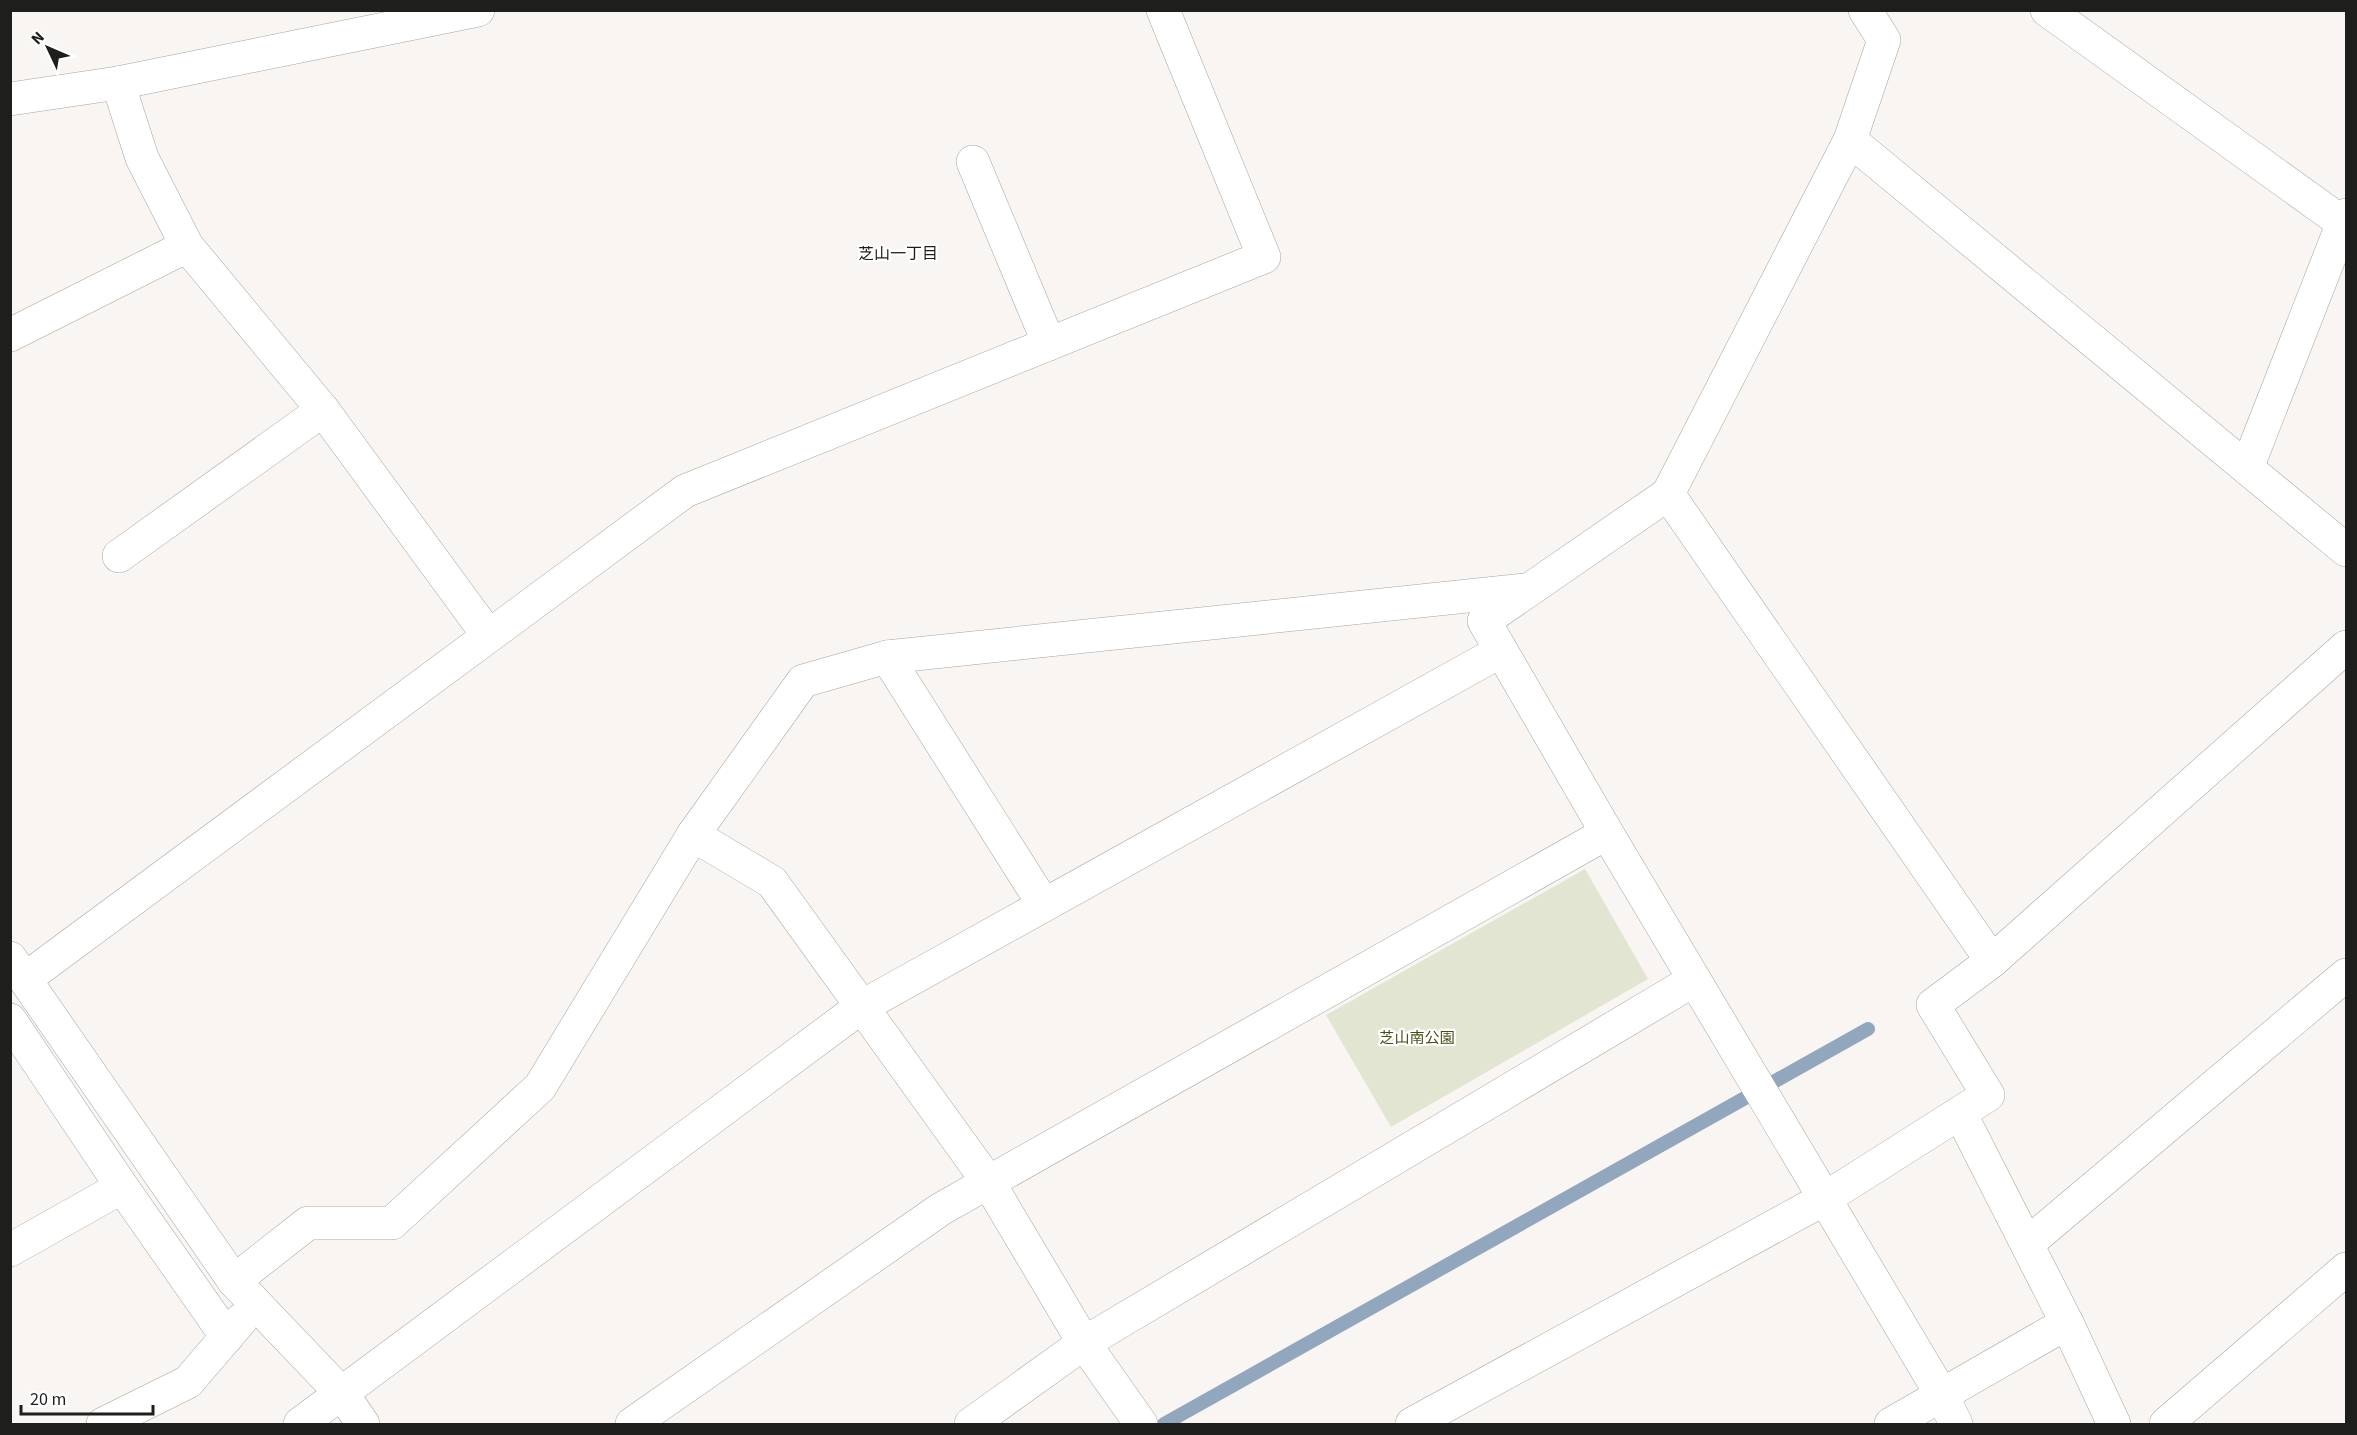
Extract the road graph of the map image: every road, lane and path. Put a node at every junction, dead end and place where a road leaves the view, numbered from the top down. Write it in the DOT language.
graph roads {
  1 [pos="478,10"];
  2 [pos="1164,10"];
  3 [pos="1865,10"];
  4 [pos="2047,10"];
  5 [pos="118,83"];
  6 [pos="10,99"];
  7 [pos="1850,140"];
  8 [pos="973,162"];
  9 [pos="2345,219"];
  10 [pos="187,246"];
  11 [pos="10,335"];
  12 [pos="1049,344"];
  13 [pos="324,410"];
  14 [pos="2247,468"];
  15 [pos="1668,494"];
  16 [pos="2346,550"];
  17 [pos="119,556"];
  18 [pos="1529,590"];
  19 [pos="488,635"];
  20 [pos="2346,647"];
  21 [pos="1501,651"];
  22 [pos="887,657"];
  23 [pos="1607,833"];
  24 [pos="693,836"];
  25 [pos="1044,905"];
  26 [pos="1992,961"];
  27 [pos="18,968"];
  28 [pos="2346,975"];
  29 [pos="1694,980"];
  30 [pos="861,1007"];
  31 [pos="10,1020"];
  32 [pos="1960,1113"];
  33 [pos="989,1183"];
  34 [pos="122,1187"];
  35 [pos="1824,1199"];
  36 [pos="2027,1244"];
  37 [pos="10,1250"];
  38 [pos="2346,1269"];
  39 [pos="245,1292"];
  40 [pos="2067,1323"];
  41 [pos="227,1337"];
  42 [pos="1083,1343"];
  43 [pos="343,1395"];
  44 [pos="1949,1411"];
  45 [pos="103,1425"];
  46 [pos="300,1425"];
  47 [pos="363,1425"];
  48 [pos="632,1425"];
  49 [pos="971,1425"];
  50 [pos="1141,1425"];
  51 [pos="1412,1425"];
  52 [pos="1892,1425"];
  53 [pos="2114,1425"];
  54 [pos="2166,1425"];
  1 -- 5 [label="street"];
  2 -- 12 [label="street"];
  3 -- 7 [label="street"];
  4 -- 9 [label="street"];
  5 -- 6 [label="street"];
  5 -- 10 [label="street"];
  7 -- 14 [label="street"];
  7 -- 15 [label="street"];
  8 -- 12 [label="street"];
  9 -- 14 [label="street"];
  10 -- 11 [label="street"];
  10 -- 13 [label="street"];
  12 -- 19 [label="street"];
  13 -- 17 [label="street"];
  13 -- 19 [label="street"];
  14 -- 16 [label="street"];
  15 -- 18 [label="street"];
  15 -- 26 [label="street"];
  18 -- 21 [label="street"];
  18 -- 22 [label="street"];
  19 -- 27 [label="street"];
  20 -- 26 [label="street"];
  21 -- 23 [label="street"];
  21 -- 25 [label="street"];
  22 -- 24 [label="street"];
  22 -- 25 [label="street"];
  23 -- 29 [label="street"];
  23 -- 33 [label="street"];
  24 -- 30 [label="street"];
  24 -- 39 [label="street"];
  25 -- 30 [label="street"];
  26 -- 32 [label="street"];
  27 -- 39 [label="street"];
  28 -- 36 [label="street"];
  29 -- 35 [label="street"];
  29 -- 42 [label="street"];
  30 -- 33 [label="street"];
  30 -- 43 [label="street"];
  31 -- 34 [label="street"];
  32 -- 35 [label="street"];
  32 -- 36 [label="street"];
  33 -- 42 [label="street"];
  33 -- 48 [label="street"];
  34 -- 37 [label="street"];
  34 -- 41 [label="street"];
  35 -- 44 [label="street"];
  35 -- 51 [label="street"];
  36 -- 40 [label="street"];
  38 -- 54 [label="street"];
  39 -- 41 [label="street"];
  39 -- 43 [label="street"];
  40 -- 44 [label="street"];
  40 -- 53 [label="street"];
  41 -- 45 [label="street"];
  42 -- 49 [label="street"];
  42 -- 50 [label="street"];
  43 -- 46 [label="street"];
  43 -- 47 [label="street"];
  44 -- 52 [label="street"];
}
